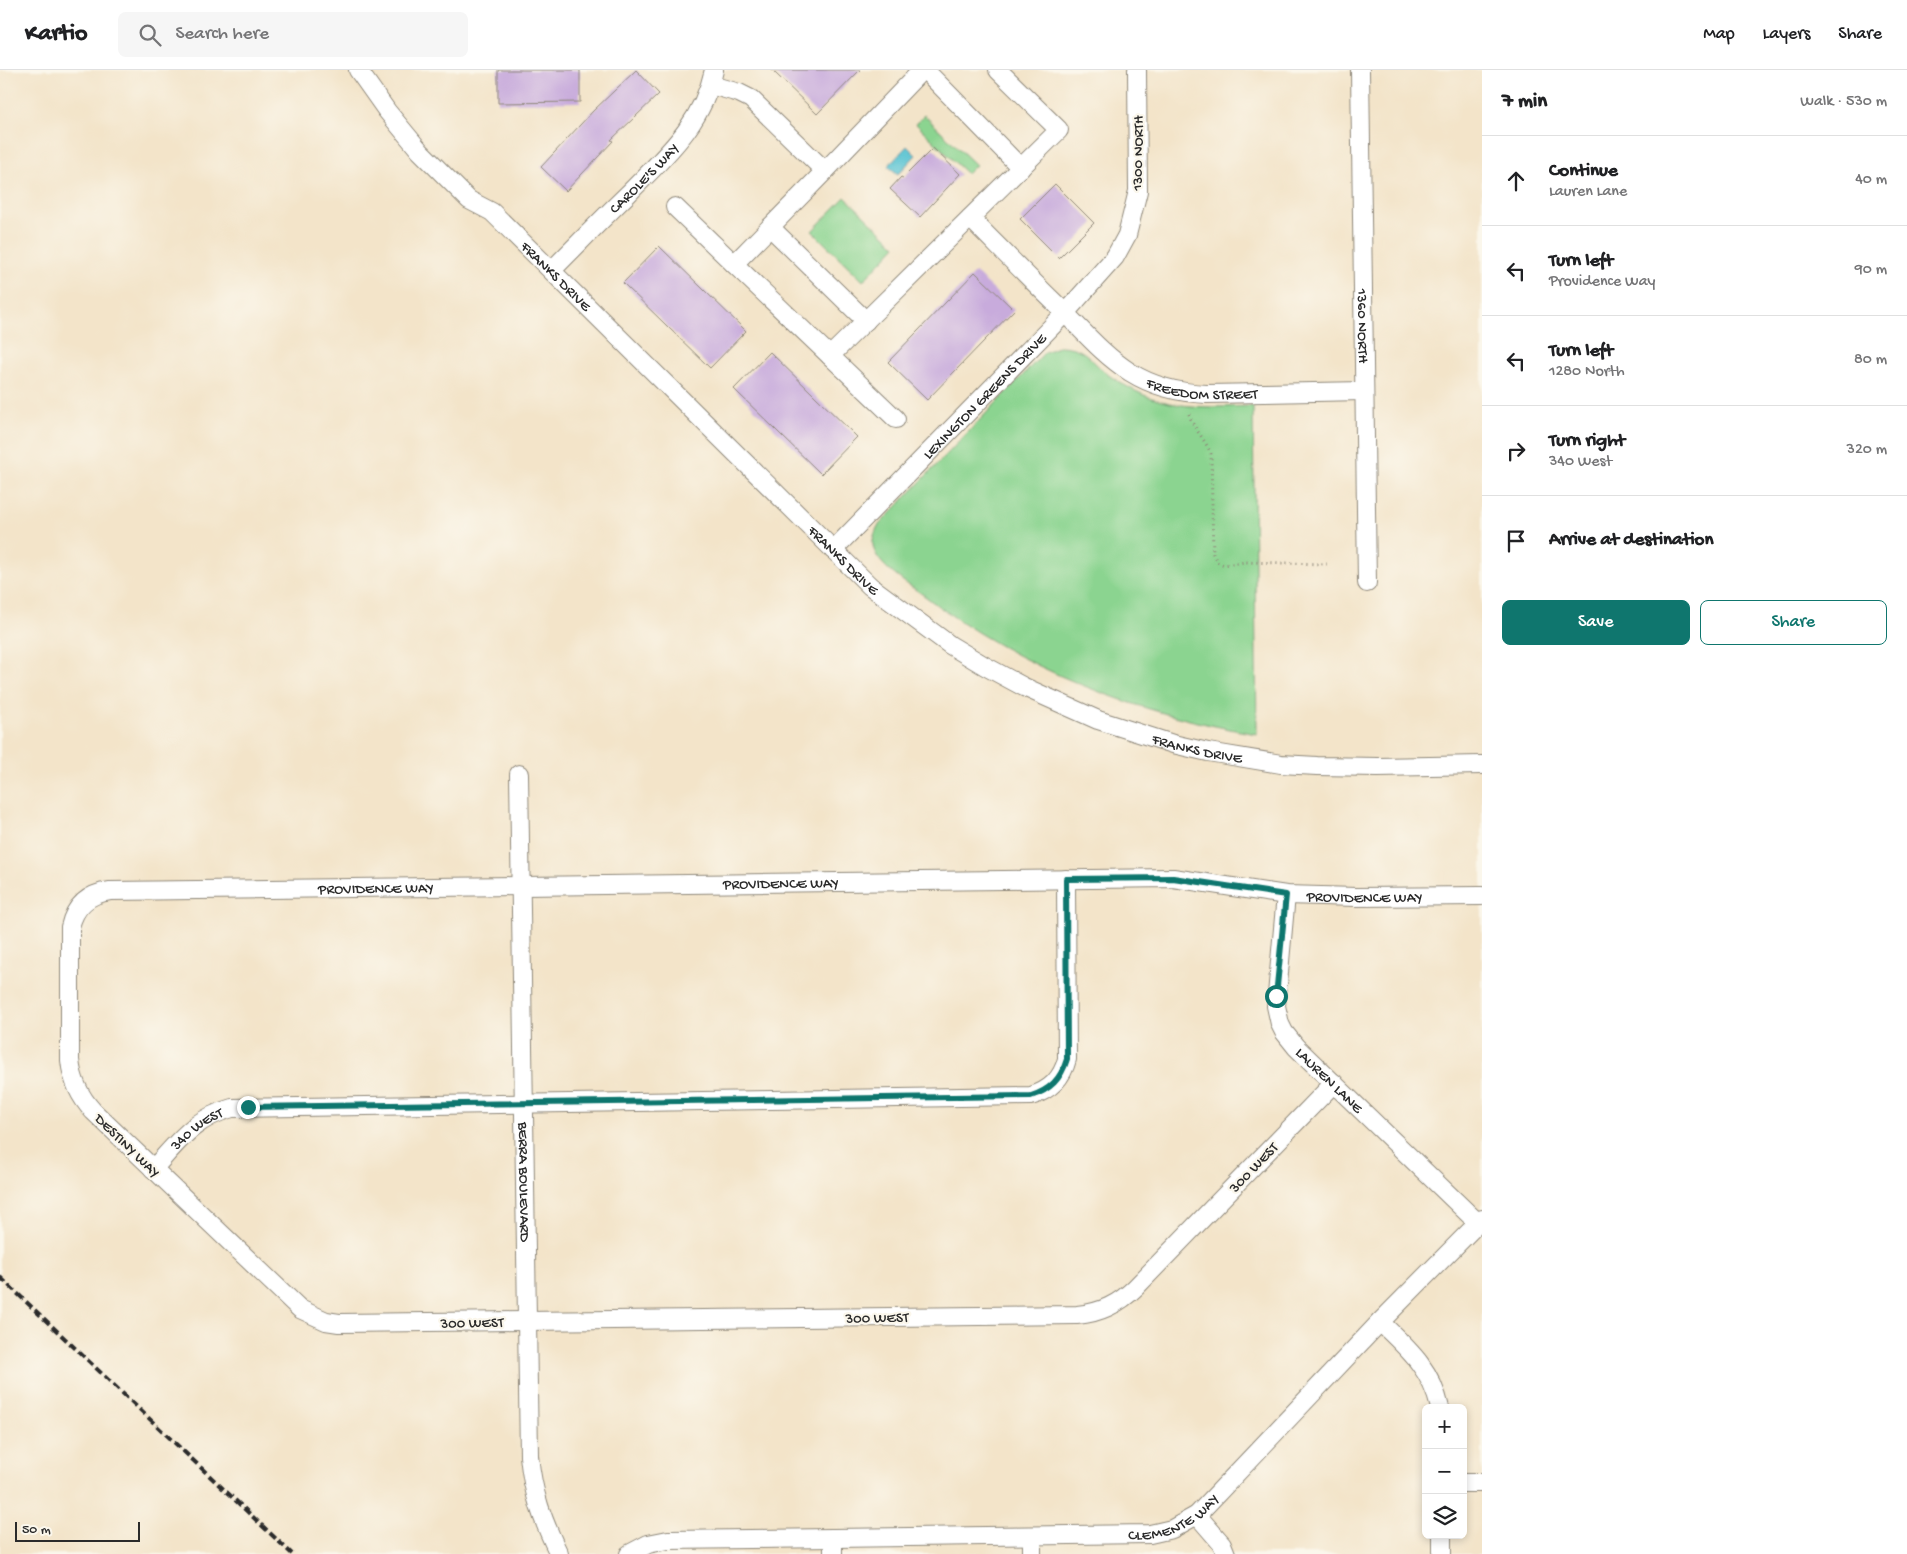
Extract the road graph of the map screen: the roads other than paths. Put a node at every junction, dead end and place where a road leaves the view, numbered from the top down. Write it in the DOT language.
graph roads {
  1 [pos="358,70"];
  2 [pos="924,70"];
  3 [pos="998,70"];
  4 [pos="1137,70"];
  5 [pos="1360,70"];
  6 [pos="712,78"];
  7 [pos="1021,168"];
  8 [pos="825,171"];
  9 [pos="675,207"];
  10 [pos="970,218"];
  11 [pos="770,227"];
  12 [pos="1126,234"];
  13 [pos="734,264"];
  14 [pos="552,270"];
  15 [pos="1065,313"];
  16 [pos="866,321"];
  17 [pos="830,356"];
  18 [pos="1364,391"];
  19 [pos="896,419"];
  20 [pos="833,550"];
  21 [pos="1367,583"];
  22 [pos="1482,765"];
  23 [pos="519,774"];
  24 [pos="1066,879"];
  25 [pos="522,887"];
  26 [pos="1286,895"];
  27 [pos="1482,896"];
  28 [pos="82,904"];
  29 [pos="1334,1083"];
  30 [pos="524,1104"];
  31 [pos="153,1169"];
  32 [pos="1480,1221"];
  33 [pos="326,1320"];
  34 [pos="527,1321"];
  35 [pos="1380,1322"];
  36 [pos="1439,1404"];
  37 [pos="1467,1483"];
  38 [pos="1482,1483"];
  39 [pos="1197,1515"];
  40 [pos="1032,1536"];
  41 [pos="1442,1539"];
  42 [pos="833,1546"];
  43 [pos="559,1554"];
  44 [pos="629,1554"];
  45 [pos="1032,1554"];
  46 [pos="1226,1554"];
  47 [pos="1442,1554"];
  1 -- 14 [label="street, FRANKS DRIVE"];
  2 -- 7 [label="street"];
  2 -- 8 [label="street"];
  3 -- 7 [label="street"];
  4 -- 12 [label="street, 1300 NORTH"];
  5 -- 18 [label="street, 1360 NORTH"];
  6 -- 8 [label="street"];
  6 -- 14 [label="street, CAROLE'S WAY"];
  7 -- 10 [label="street"];
  8 -- 11 [label="street"];
  9 -- 13 [label="street"];
  10 -- 15 [label="street, FREEDOM STREET"];
  10 -- 16 [label="street"];
  11 -- 13 [label="street"];
  11 -- 16 [label="street"];
  12 -- 15 [label="street, LEXINGTON GREENS DRIVE"];
  13 -- 17 [label="street"];
  14 -- 20 [label="street, FRANKS DRIVE"];
  15 -- 18 [label="street, FREEDOM STREET"];
  15 -- 20 [label="street, LEXINGTON GREENS DRIVE"];
  16 -- 17 [label="street"];
  17 -- 19 [label="street"];
  18 -- 21 [label="street, 1360 NORTH"];
  20 -- 22 [label="street, FRANKS DRIVE"];
  23 -- 25 [label="street, BERRA BOULEVARD"];
  24 -- 25 [label="street, PROVIDENCE WAY"];
  24 -- 26 [label="street, PROVIDENCE WAY"];
  24 -- 30 [label="street, 340 WEST"];
  25 -- 28 [label="street, PROVIDENCE WAY"];
  25 -- 30 [label="street, BERRA BOULEVARD"];
  26 -- 27 [label="street, PROVIDENCE WAY"];
  26 -- 29 [label="street, LAUREN LANE"];
  28 -- 31 [label="street, DESTINY WAY"];
  29 -- 32 [label="street, LAUREN LANE"];
  29 -- 34 [label="street, 300 WEST"];
  30 -- 31 [label="street, 340 WEST"];
  30 -- 34 [label="street, BERRA BOULEVARD"];
  31 -- 33 [label="street, DESTINY WAY"];
  32 -- 35 [label="street, CLEMENTE WAY"];
  33 -- 34 [label="street, 300 WEST"];
  34 -- 43 [label="street, BERRA BOULEVARD"];
  35 -- 36 [label="street"];
  35 -- 39 [label="street, CLEMENTE WAY"];
  37 -- 38 [label="street"];
  39 -- 40 [label="street, CLEMENTE WAY"];
  39 -- 46 [label="street"];
  40 -- 42 [label="street, CLEMENTE WAY"];
  40 -- 45 [label="street"];
  41 -- 47 [label="street"];
  42 -- 44 [label="street, CLEMENTE WAY"];
}
